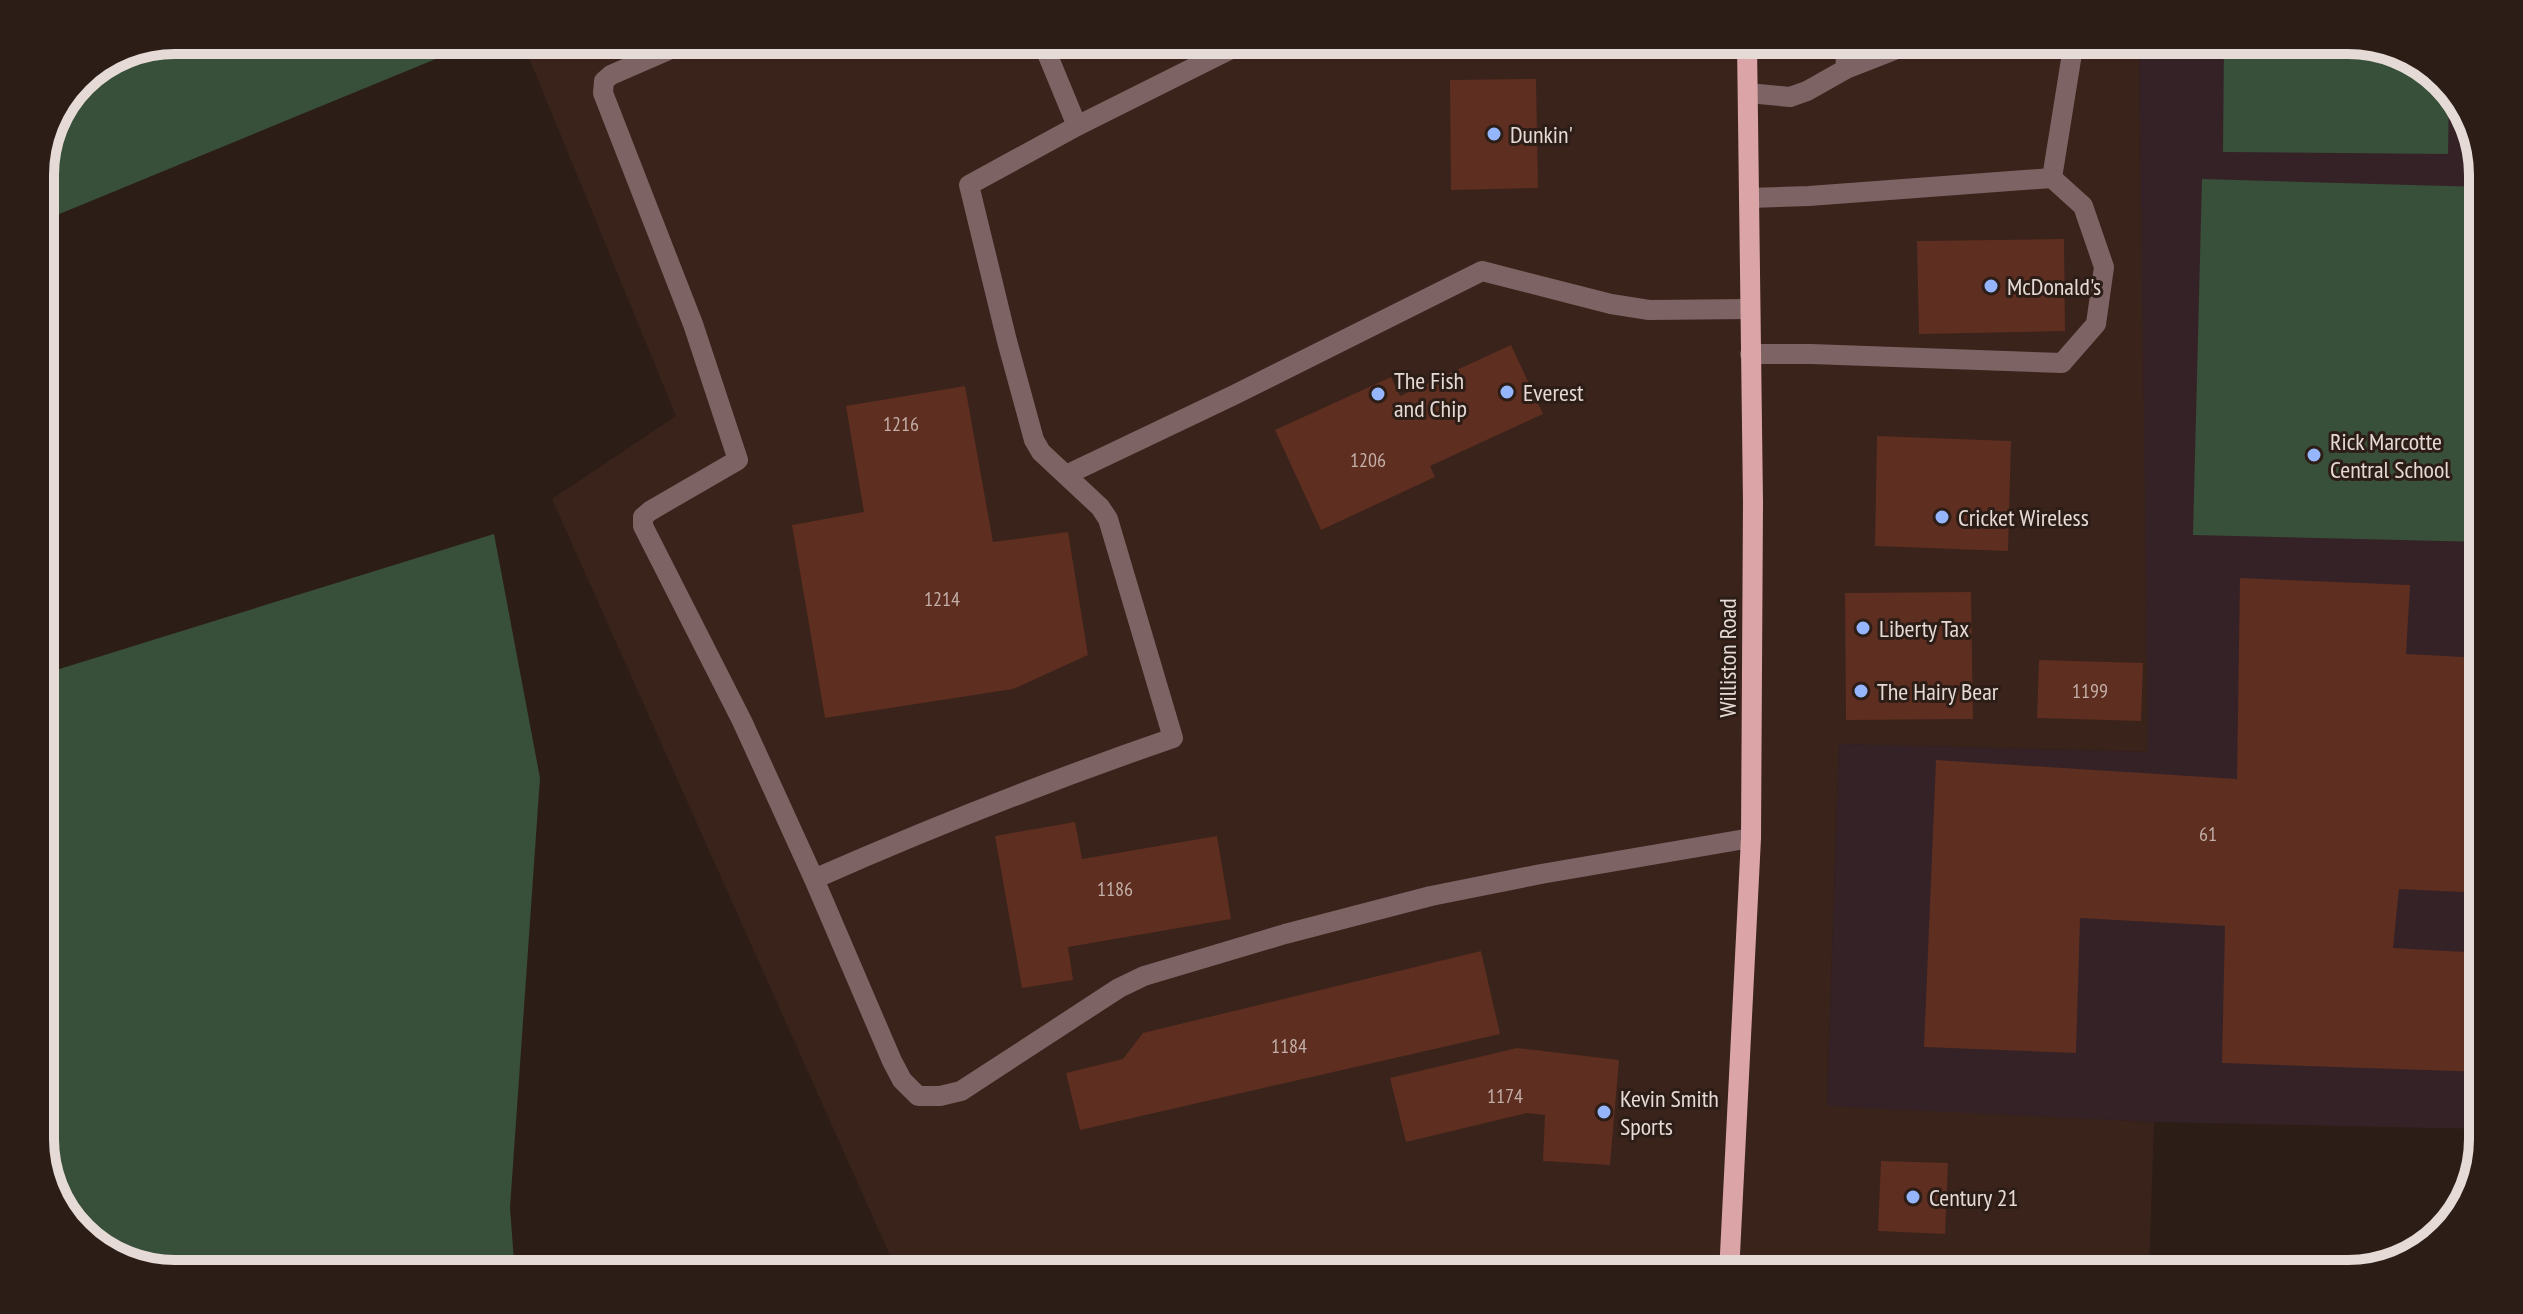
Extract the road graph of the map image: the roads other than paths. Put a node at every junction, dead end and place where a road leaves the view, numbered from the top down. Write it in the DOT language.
graph roads {
  1 [pos="659,54"];
  2 [pos="1047,54"];
  3 [pos="1221,54"];
  4 [pos="1747,54"];
  5 [pos="1845,54"];
  6 [pos="1884,54"];
  7 [pos="2072,54"];
  8 [pos="1846,69"];
  9 [pos="1748,93"];
  10 [pos="1077,126"];
  11 [pos="2052,178"];
  12 [pos="1749,198"];
  13 [pos="1750,309"];
  14 [pos="1750,354"];
  15 [pos="1066,475"];
  16 [pos="1751,838"];
  17 [pos="814,879"];
  18 [pos="1730,1260"];
  1 -- 17 [label="lane"];
  2 -- 10 [label="lane"];
  3 -- 10 [label="lane"];
  4 -- 9 [label="main road, Williston Road"];
  5 -- 8 [label="lane"];
  6 -- 8 [label="lane"];
  7 -- 11 [label="lane"];
  8 -- 9 [label="lane"];
  9 -- 12 [label="main road, Williston Road"];
  10 -- 15 [label="lane"];
  11 -- 12 [label="lane"];
  11 -- 14 [label="lane"];
  12 -- 13 [label="main road, Williston Road"];
  13 -- 14 [label="main road, Williston Road"];
  13 -- 15 [label="lane"];
  14 -- 16 [label="main road, Williston Road"];
  15 -- 17 [label="lane"];
  16 -- 17 [label="lane"];
  16 -- 18 [label="main road, Williston Road"];
}
